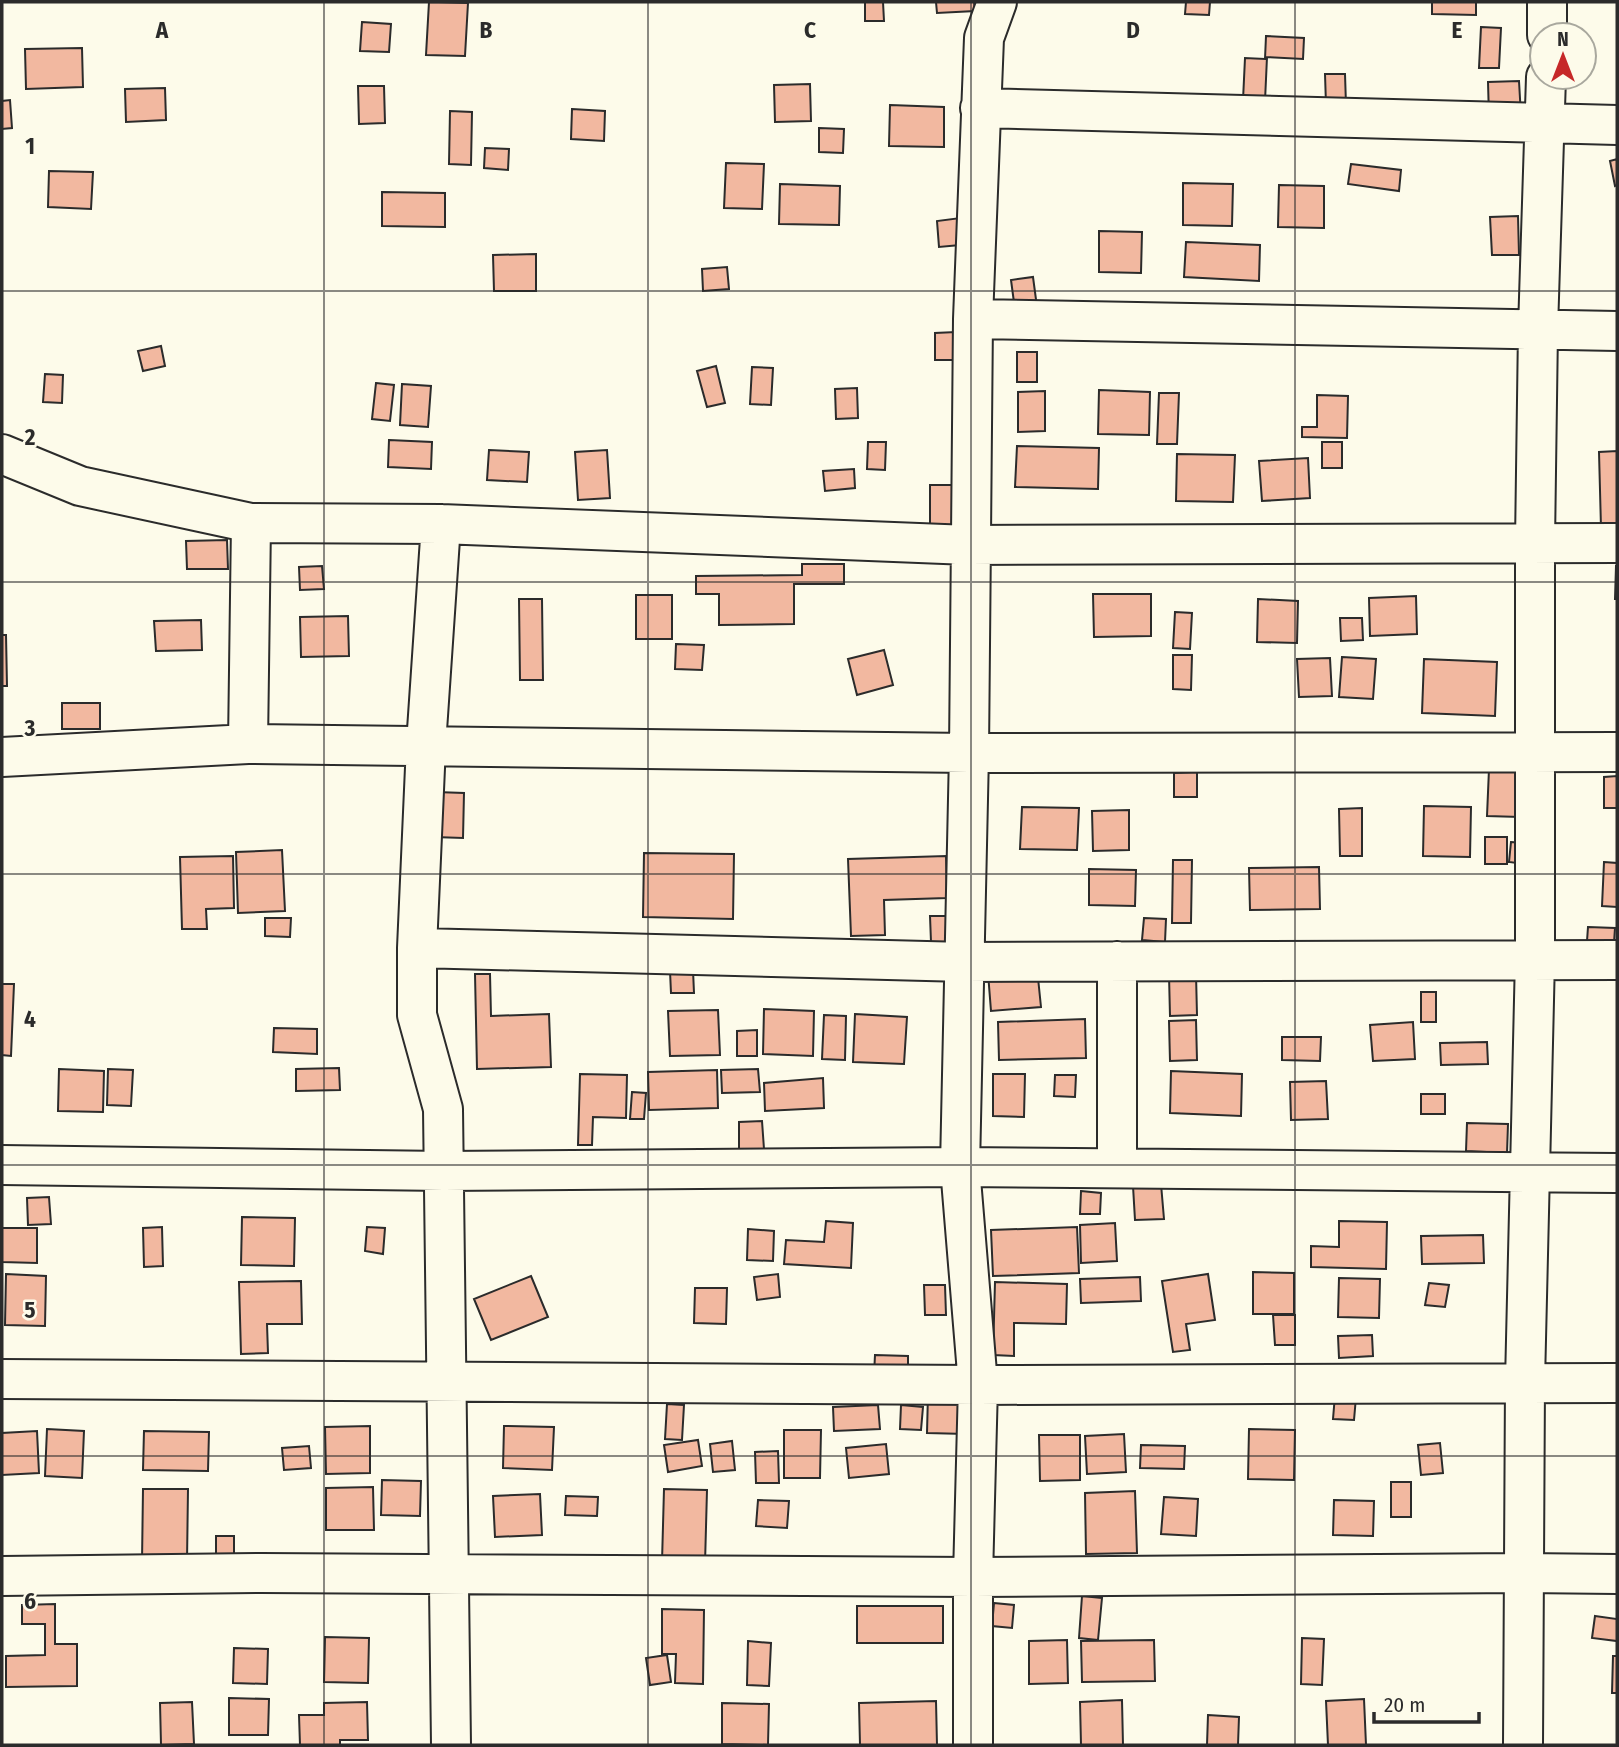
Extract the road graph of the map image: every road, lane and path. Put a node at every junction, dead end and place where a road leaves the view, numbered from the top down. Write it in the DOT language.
graph roads {
  1 [pos="997,2"];
  2 [pos="1547,2"];
  3 [pos="1547,21"];
  4 [pos="1546,91"];
  5 [pos="980,108"];
  6 [pos="1546,123"];
  7 [pos="1617,125"];
  8 [pos="973,320"];
  9 [pos="1538,329"];
  10 [pos="1617,331"];
  11 [pos="2,454"];
  12 [pos="251,523"];
  13 [pos="441,524"];
  14 [pos="1535,543"];
  15 [pos="1617,543"];
  16 [pos="969,545"];
  17 [pos="248,744"];
  18 [pos="426,745"];
  19 [pos="1536,751"];
  20 [pos="1617,752"];
  21 [pos="969,753"];
  22 [pos="2,757"];
  23 [pos="417,948"];
  24 [pos="1535,958"];
  25 [pos="1617,960"];
  26 [pos="1117,961"];
  27 [pos="965,962"];
  28 [pos="2,1165"];
  29 [pos="960,1167"];
  30 [pos="1117,1168"];
  31 [pos="444,1171"];
  32 [pos="1529,1172"];
  33 [pos="1617,1173"];
  34 [pos="2,1379"];
  35 [pos="447,1381"];
  36 [pos="1525,1382"];
  37 [pos="1617,1383"];
  38 [pos="978,1385"];
  39 [pos="449,1573"];
  40 [pos="1523,1573"];
  41 [pos="1617,1574"];
  42 [pos="2,1576"];
  43 [pos="973,1577"];
  44 [pos="451,1745"];
  45 [pos="973,1745"];
  46 [pos="1523,1745"];
  1 -- 5 [label="street"];
  2 -- 3 [label="street"];
  4 -- 6 [label="street"];
  5 -- 6 [label="street"];
  5 -- 8 [label="street"];
  6 -- 7 [label="street"];
  6 -- 9 [label="street"];
  8 -- 9 [label="street"];
  8 -- 16 [label="street"];
  9 -- 10 [label="street"];
  9 -- 14 [label="street"];
  11 -- 12 [label="street"];
  12 -- 13 [label="street"];
  12 -- 17 [label="street"];
  13 -- 16 [label="street"];
  13 -- 18 [label="street"];
  14 -- 15 [label="street"];
  14 -- 16 [label="street"];
  14 -- 19 [label="street"];
  16 -- 21 [label="street"];
  17 -- 18 [label="street"];
  17 -- 22 [label="street"];
  18 -- 21 [label="street"];
  18 -- 23 [label="street"];
  19 -- 20 [label="street"];
  19 -- 21 [label="street"];
  19 -- 24 [label="street"];
  21 -- 27 [label="street"];
  23 -- 27 [label="street"];
  23 -- 31 [label="street"];
  24 -- 25 [label="street"];
  24 -- 26 [label="street"];
  24 -- 32 [label="street"];
  26 -- 27 [label="street"];
  26 -- 30 [label="street"];
  27 -- 29 [label="street"];
  28 -- 31 [label="street"];
  29 -- 30 [label="street"];
  29 -- 31 [label="street"];
  29 -- 38 [label="street"];
  30 -- 32 [label="street"];
  31 -- 35 [label="street"];
  32 -- 33 [label="street"];
  32 -- 36 [label="street"];
  34 -- 35 [label="street"];
  35 -- 38 [label="street"];
  35 -- 39 [label="street"];
  36 -- 37 [label="street"];
  36 -- 38 [label="street"];
  36 -- 40 [label="street"];
  38 -- 43 [label="street"];
  39 -- 42 [label="street"];
  39 -- 43 [label="street"];
  39 -- 44 [label="street"];
  40 -- 41 [label="street"];
  40 -- 43 [label="street"];
  40 -- 46 [label="street"];
  43 -- 45 [label="street"];
}
